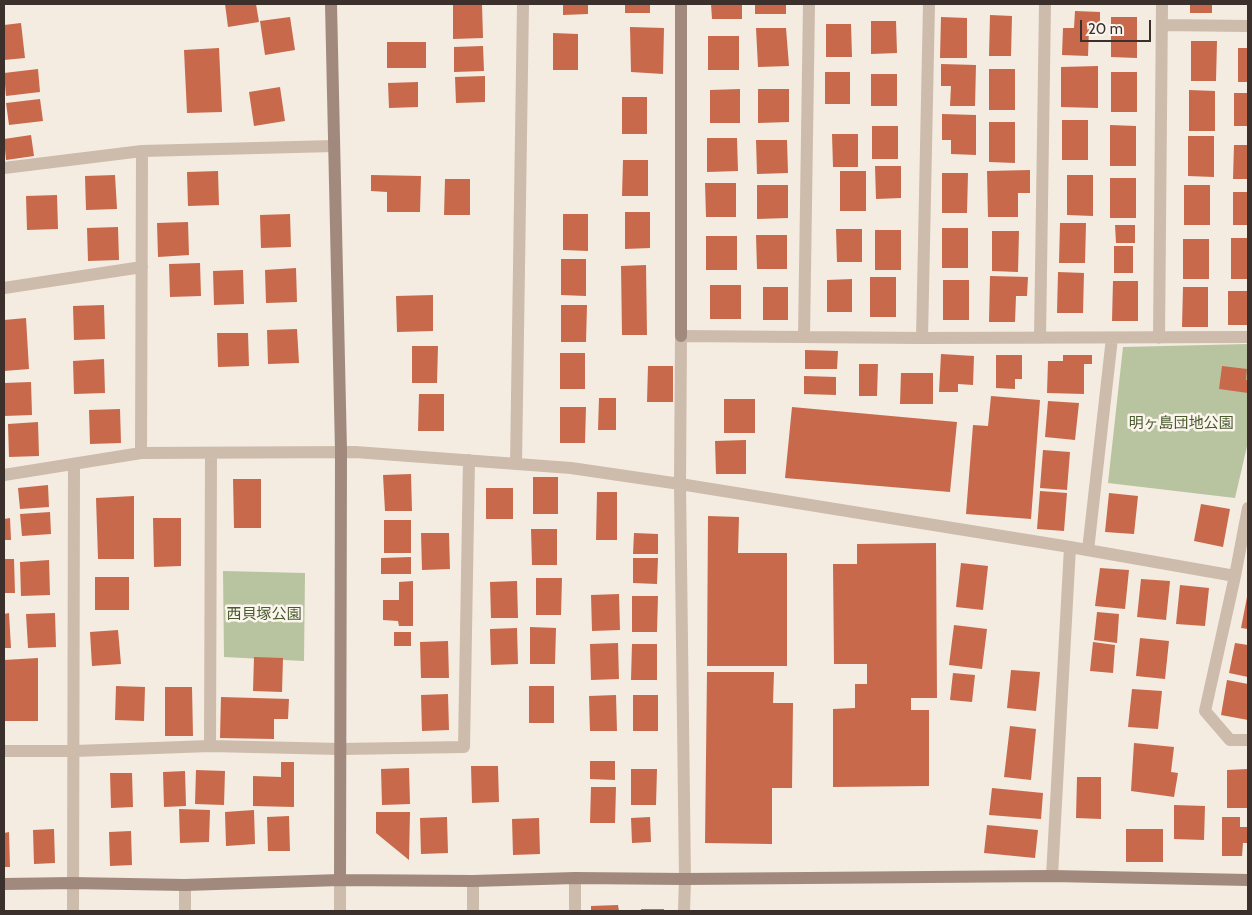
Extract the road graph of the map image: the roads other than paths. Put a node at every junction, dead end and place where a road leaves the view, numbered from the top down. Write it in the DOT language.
graph roads {
  1 [pos="331,4"];
  2 [pos="523,4"];
  3 [pos="680,4"];
  4 [pos="809,4"];
  5 [pos="929,4"];
  6 [pos="1045,4"];
  7 [pos="1162,4"];
  8 [pos="1162,25"];
  9 [pos="1248,26"];
  10 [pos="334,146"];
  11 [pos="142,151"];
  12 [pos="4,168"];
  13 [pos="142,267"];
  14 [pos="4,288"];
  15 [pos="681,336"];
  16 [pos="804,336"];
  17 [pos="1248,337"];
  18 [pos="922,338"];
  19 [pos="1040,338"];
  20 [pos="1112,338"];
  21 [pos="1159,338"];
  22 [pos="342,451"];
  23 [pos="141,453"];
  24 [pos="211,453"];
  25 [pos="469,460"];
  26 [pos="74,464"];
  27 [pos="516,464"];
  28 [pos="4,475"];
  29 [pos="680,484"];
  30 [pos="1248,508"];
  31 [pos="1070,547"];
  32 [pos="1088,550"];
  33 [pos="1235,576"];
  34 [pos="1248,740"];
  35 [pos="210,746"];
  36 [pos="340,749"];
  37 [pos="4,751"];
  38 [pos="74,751"];
  39 [pos="1052,876"];
  40 [pos="575,878"];
  41 [pos="685,879"];
  42 [pos="340,880"];
  43 [pos="1248,880"];
  44 [pos="473,881"];
  45 [pos="72,883"];
  46 [pos="4,884"];
  47 [pos="184,885"];
  48 [pos="73,911"];
  49 [pos="185,911"];
  50 [pos="340,911"];
  51 [pos="473,911"];
  52 [pos="575,911"];
  53 [pos="684,911"];
  1 -- 10 [label="street"];
  2 -- 27 [label="street"];
  3 -- 15 [label="street"];
  4 -- 16 [label="street"];
  5 -- 18 [label="street"];
  6 -- 19 [label="street"];
  7 -- 8 [label="street"];
  8 -- 9 [label="street"];
  8 -- 21 [label="street"];
  10 -- 11 [label="street"];
  10 -- 22 [label="street"];
  11 -- 12 [label="street"];
  11 -- 13 [label="street"];
  13 -- 14 [label="street"];
  13 -- 23 [label="street"];
  15 -- 16 [label="street"];
  15 -- 29 [label="street"];
  16 -- 18 [label="street"];
  17 -- 21 [label="street"];
  18 -- 19 [label="street"];
  19 -- 20 [label="street"];
  20 -- 21 [label="street"];
  20 -- 32 [label="street"];
  22 -- 24 [label="street"];
  22 -- 25 [label="street"];
  22 -- 36 [label="street"];
  23 -- 24 [label="street"];
  23 -- 26 [label="street"];
  24 -- 35 [label="street"];
  25 -- 27 [label="street"];
  25 -- 36 [label="street"];
  26 -- 28 [label="street"];
  26 -- 38 [label="street"];
  27 -- 29 [label="street"];
  29 -- 31 [label="street"];
  29 -- 41 [label="street"];
  30 -- 33 [label="street"];
  31 -- 32 [label="street"];
  31 -- 39 [label="street"];
  32 -- 33 [label="street"];
  33 -- 34 [label="street"];
  35 -- 36 [label="street"];
  35 -- 38 [label="street"];
  36 -- 42 [label="street"];
  37 -- 38 [label="street"];
  38 -- 45 [label="street"];
  39 -- 41 [label="street"];
  39 -- 43 [label="street"];
  40 -- 41 [label="street"];
  40 -- 44 [label="street"];
  40 -- 52 [label="street"];
  41 -- 53 [label="street"];
  42 -- 44 [label="street"];
  42 -- 47 [label="street"];
  42 -- 50 [label="street"];
  44 -- 51 [label="street"];
  45 -- 46 [label="street"];
  45 -- 47 [label="street"];
  45 -- 48 [label="street"];
  47 -- 49 [label="street"];
}
